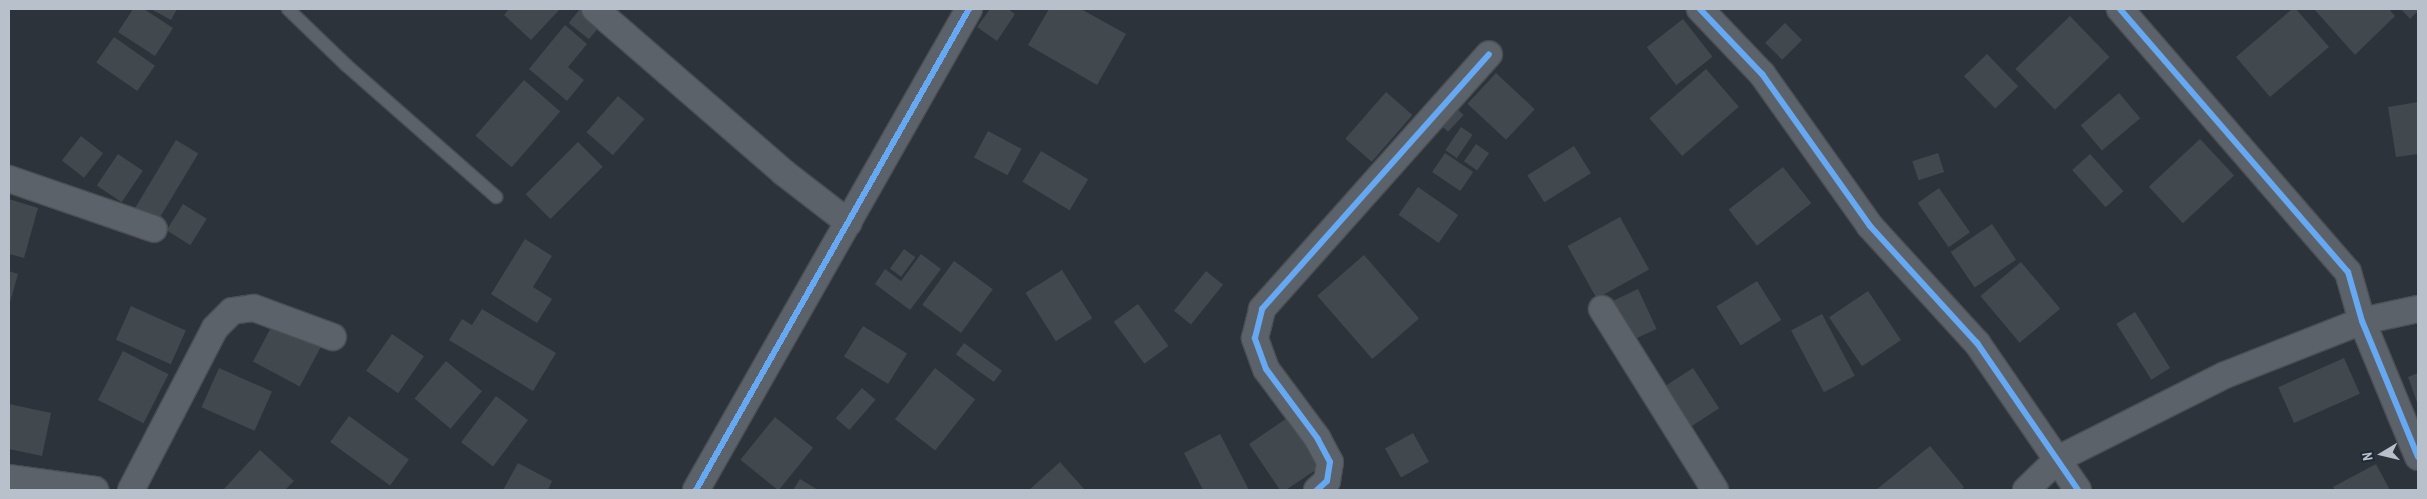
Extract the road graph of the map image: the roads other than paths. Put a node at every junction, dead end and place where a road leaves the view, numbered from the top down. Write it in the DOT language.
graph roads {
  1 [pos="288,9"];
  2 [pos="595,9"];
  3 [pos="969,9"];
  4 [pos="1700,9"];
  5 [pos="2120,9"];
  6 [pos="1489,54"];
  7 [pos="9,179"];
  8 [pos="496,196"];
  9 [pos="850,223"];
  10 [pos="154,229"];
  11 [pos="1602,309"];
  12 [pos="2418,309"];
  13 [pos="2362,321"];
  14 [pos="333,337"];
  15 [pos="2418,457"];
  16 [pos="2058,460"];
  17 [pos="9,478"];
  18 [pos="95,490"];
  19 [pos="131,490"];
  20 [pos="696,490"];
  21 [pos="1317,490"];
  22 [pos="1716,490"];
  23 [pos="2026,490"];
  24 [pos="2078,490"];
  1 -- 8 [label="lane"];
  2 -- 9 [label="street"];
  3 -- 9 [label="street"];
  4 -- 16 [label="street"];
  5 -- 13 [label="street"];
  6 -- 21 [label="street"];
  7 -- 10 [label="street"];
  9 -- 20 [label="street"];
  11 -- 22 [label="street"];
  12 -- 13 [label="street"];
  13 -- 15 [label="street"];
  13 -- 16 [label="street"];
  14 -- 19 [label="street"];
  16 -- 23 [label="street"];
  16 -- 24 [label="street"];
  17 -- 18 [label="street"];
}
